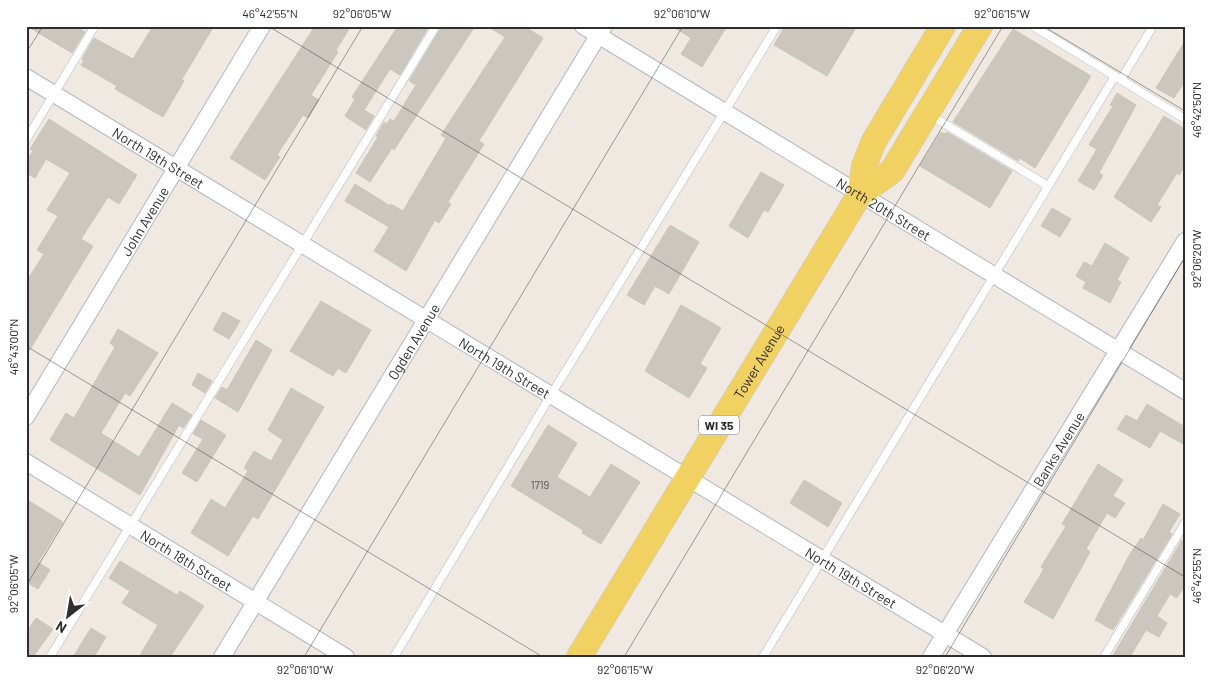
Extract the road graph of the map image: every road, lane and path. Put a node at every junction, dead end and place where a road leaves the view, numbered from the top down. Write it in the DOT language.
graph roads {
  1 [pos="96,26"];
  2 [pos="262,26"];
  3 [pos="436,26"];
  4 [pos="583,26"];
  5 [pos="777,26"];
  6 [pos="943,26"];
  7 [pos="980,26"];
  8 [pos="1033,26"];
  9 [pos="1154,26"];
  10 [pos="602,31"];
  11 [pos="26,77"];
  12 [pos="1118,78"];
  13 [pos="55,94"];
  14 [pos="725,112"];
  15 [pos="928,114"];
  16 [pos="1185,119"];
  17 [pos="26,140"];
  18 [pos="176,168"];
  19 [pos="1048,186"];
  20 [pos="860,194"];
  21 [pos="1185,241"];
  22 [pos="303,245"];
  23 [pos="994,275"];
  24 [pos="425,319"];
  25 [pos="1118,351"];
  26 [pos="1185,391"];
  27 [pos="551,395"];
  28 [pos="26,417"];
  29 [pos="26,462"];
  30 [pos="687,478"];
  31 [pos="1185,523"];
  32 [pos="130,525"];
  33 [pos="821,559"];
  34 [pos="255,601"];
  35 [pos="945,634"];
  36 [pos="50,657"];
  37 [pos="222,657"];
  38 [pos="346,657"];
  39 [pos="394,657"];
  40 [pos="579,657"];
  41 [pos="763,657"];
  42 [pos="931,657"];
  43 [pos="983,657"];
  44 [pos="1104,657"];
  1 -- 13 [label="lane"];
  2 -- 18 [label="street, John Avenue"];
  3 -- 22 [label="lane"];
  4 -- 10 [label="street, North 20th Street"];
  5 -- 14 [label="lane"];
  6 -- 20 [label="main road, Tower Avenue / WI 35"];
  7 -- 15 [label="main road, Tower Avenue / WI 35"];
  8 -- 12 [label="lane"];
  9 -- 12 [label="lane"];
  10 -- 14 [label="street, North 20th Street"];
  10 -- 24 [label="street, Ogden Avenue"];
  11 -- 13 [label="street, North 19th Street"];
  12 -- 16 [label="lane"];
  12 -- 19 [label="lane"];
  13 -- 17 [label="lane"];
  13 -- 18 [label="street, North 19th Street"];
  14 -- 20 [label="street, North 20th Street"];
  14 -- 27 [label="lane"];
  15 -- 19 [label="lane"];
  15 -- 20 [label="main road, Tower Avenue / WI 35"];
  18 -- 22 [label="street, North 19th Street"];
  18 -- 28 [label="street, John Avenue"];
  19 -- 23 [label="lane"];
  20 -- 23 [label="street, North 20th Street"];
  20 -- 30 [label="main road, Tower Avenue / WI 35"];
  21 -- 25 [label="street, Banks Avenue"];
  22 -- 24 [label="street, North 19th Street"];
  22 -- 32 [label="lane"];
  23 -- 25 [label="street, North 20th Street"];
  23 -- 33 [label="lane"];
  24 -- 27 [label="street, North 19th Street"];
  24 -- 34 [label="street, Ogden Avenue"];
  25 -- 26 [label="street, North 20th Street"];
  25 -- 35 [label="street, Banks Avenue"];
  27 -- 30 [label="street, North 19th Street"];
  27 -- 39 [label="lane"];
  29 -- 32 [label="street, North 18th Street"];
  30 -- 33 [label="street, North 19th Street"];
  30 -- 40 [label="main road, Tower Avenue / WI 35"];
  31 -- 44 [label="lane"];
  32 -- 34 [label="street, North 18th Street"];
  32 -- 36 [label="lane"];
  33 -- 35 [label="street, North 19th Street"];
  33 -- 41 [label="lane"];
  34 -- 37 [label="street, Ogden Avenue"];
  34 -- 38 [label="street, North 18th Street"];
  35 -- 42 [label="street, Banks Avenue"];
  35 -- 43 [label="street, North 19th Street"];
}
